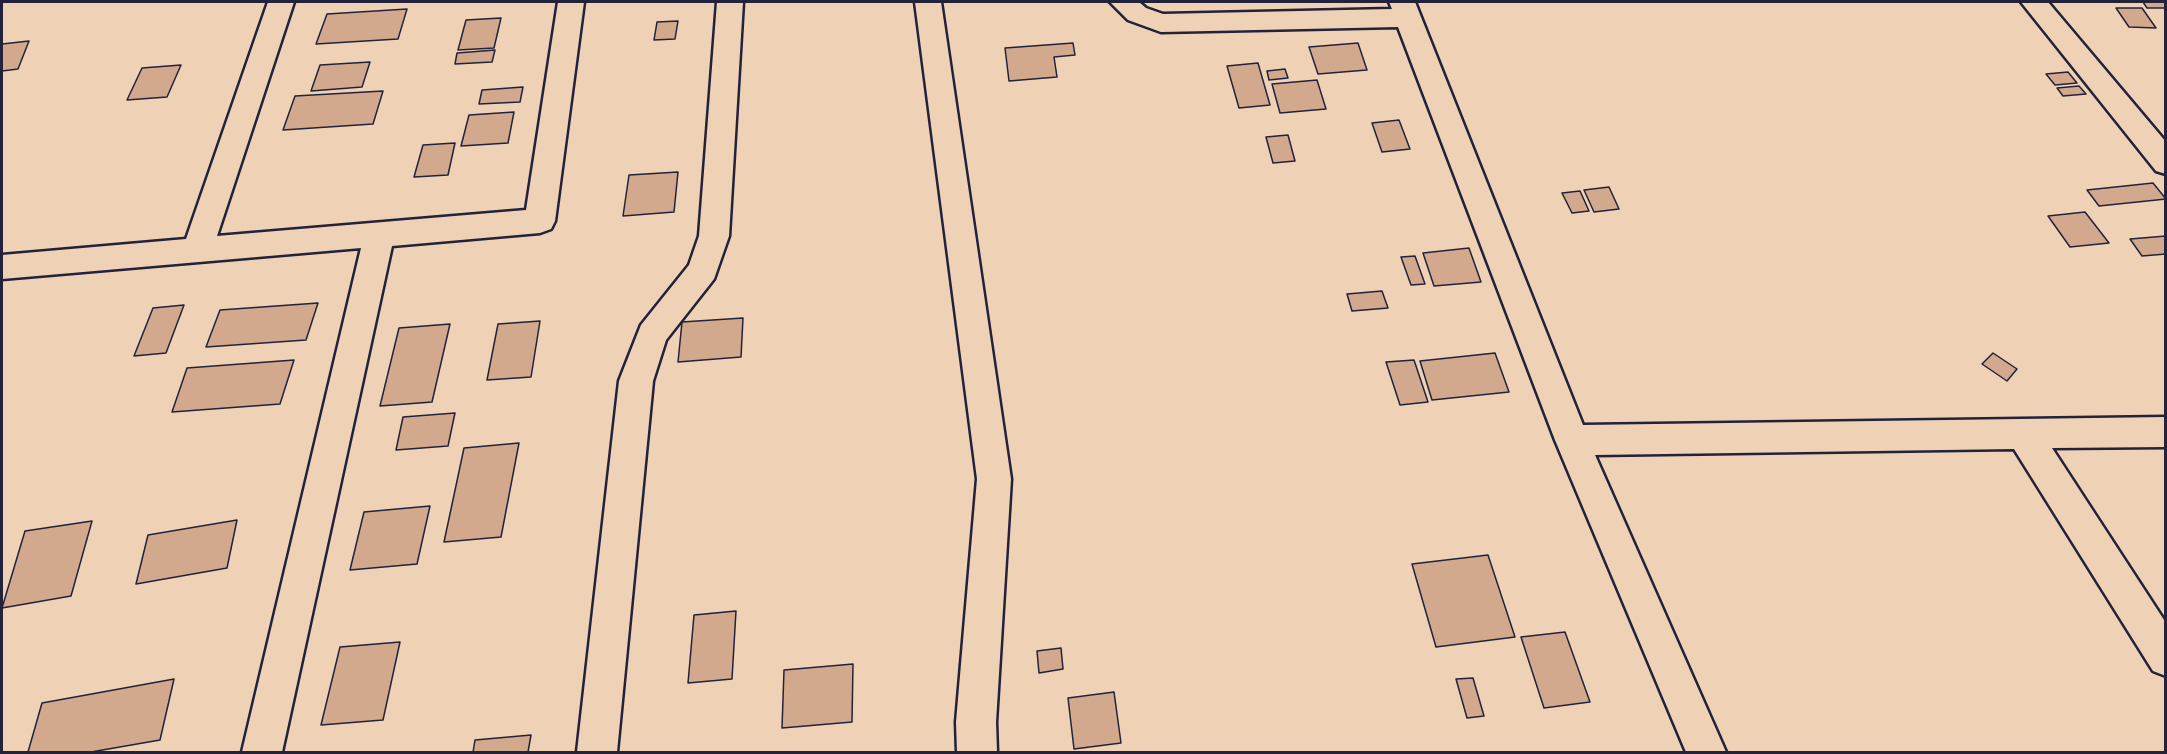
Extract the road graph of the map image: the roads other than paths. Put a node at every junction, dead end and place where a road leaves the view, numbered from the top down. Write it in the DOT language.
graph roads {
  1 [pos="281,2"];
  2 [pos="571,2"];
  3 [pos="730,2"];
  4 [pos="928,2"];
  5 [pos="1123,2"];
  6 [pos="2034,2"];
  7 [pos="1405,10"];
  8 [pos="2166,163"];
  9 [pos="379,236"];
  10 [pos="197,251"];
  11 [pos="2,267"];
  12 [pos="2166,432"];
  13 [pos="2023,434"];
  14 [pos="1572,440"];
  15 [pos="2166,658"];
  16 [pos="262,753"];
  17 [pos="597,753"];
  18 [pos="977,753"];
  19 [pos="1706,753"];
  1 -- 10 [label="street"];
  2 -- 9 [label="street"];
  3 -- 17 [label="street"];
  4 -- 18 [label="street"];
  5 -- 7 [label="street"];
  6 -- 8 [label="street"];
  7 -- 14 [label="street"];
  9 -- 10 [label="street"];
  9 -- 16 [label="street"];
  10 -- 11 [label="street"];
  12 -- 13 [label="street"];
  13 -- 14 [label="street"];
  13 -- 15 [label="street"];
  14 -- 19 [label="street"];
}
